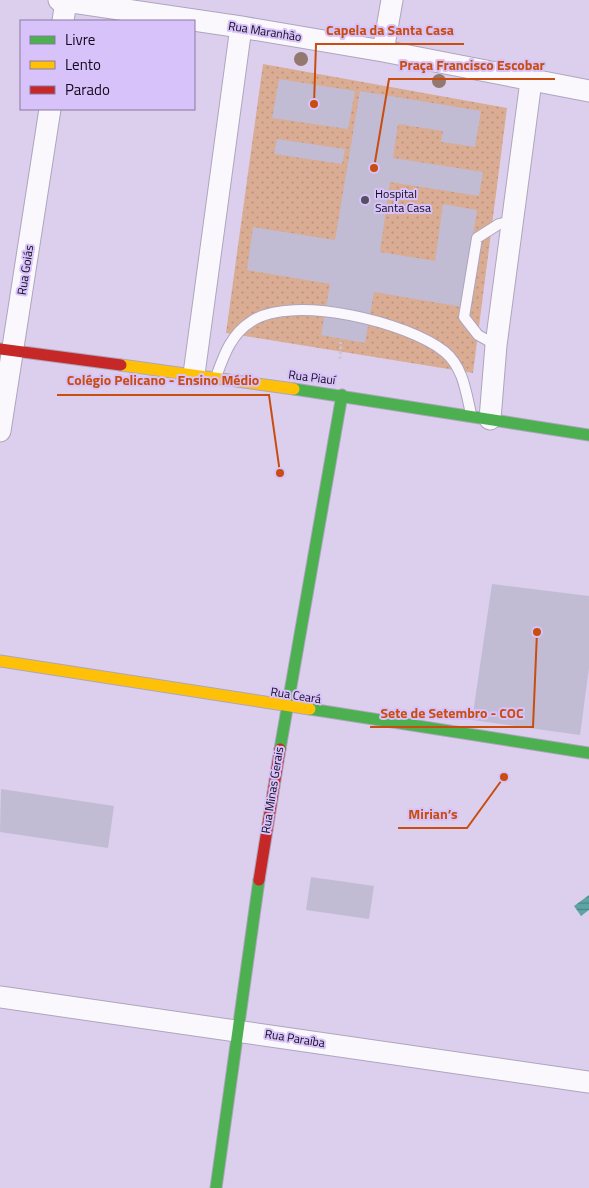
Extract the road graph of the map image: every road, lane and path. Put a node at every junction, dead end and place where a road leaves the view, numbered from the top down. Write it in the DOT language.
graph roads {
  1 [pos="392,0"];
  2 [pos="62,8"];
  3 [pos="175,20"];
  4 [pos="195,22"];
  5 [pos="241,27"];
  6 [pos="383,51"];
  7 [pos="531,81"];
  8 [pos="589,91"];
  9 [pos="50,110"];
  10 [pos="512,221"];
  11 [pos="341,342"];
  12 [pos="496,345"];
  13 [pos="7,350"];
  14 [pos="340,359"];
  15 [pos="194,374"];
  16 [pos="215,378"];
  17 [pos="342,395"];
  18 [pos="480,417"];
  19 [pos="0,431"];
  20 [pos="589,435"];
  21 [pos="0,661"];
  22 [pos="285,707"];
  23 [pos="589,753"];
  24 [pos="0,997"];
  25 [pos="235,1029"];
  26 [pos="589,1082"];
  27 [pos="216,1188"];
  1 -- 6 [label="street"];
  2 -- 3 [label="street, Rua Maranhão"];
  4 -- 5 [label="street, Rua Maranhão"];
  5 -- 6 [label="street, Rua Maranhão"];
  5 -- 15 [label="street"];
  6 -- 7 [label="street, Rua Maranhão"];
  7 -- 8 [label="street, Rua Maranhão"];
  7 -- 10 [label="street"];
  9 -- 13 [label="street, Rua Goiás"];
  10 -- 12 [label="street"];
  10 -- 12 [label="lane"];
  11 -- 14 [label="path"];
  12 -- 18 [label="street"];
  13 -- 15 [label="street, Rua Piauí"];
  13 -- 19 [label="street, Rua Goiás"];
  15 -- 16 [label="street, Rua Piauí"];
  16 -- 17 [label="street, Rua Piauí"];
  16 -- 18 [label="lane"];
  17 -- 18 [label="street, Rua Piauí"];
  17 -- 22 [label="street, Rua Minas Gerais"];
  18 -- 20 [label="street, Rua Piauí"];
  21 -- 22 [label="street, Rua Ceará"];
  22 -- 23 [label="street, Rua Ceará"];
  22 -- 25 [label="street, Rua Minas Gerais"];
  24 -- 25 [label="street, Rua Paraíba"];
  25 -- 26 [label="street, Rua Paraíba"];
  25 -- 27 [label="street, Rua Minas Gerais"];
}
